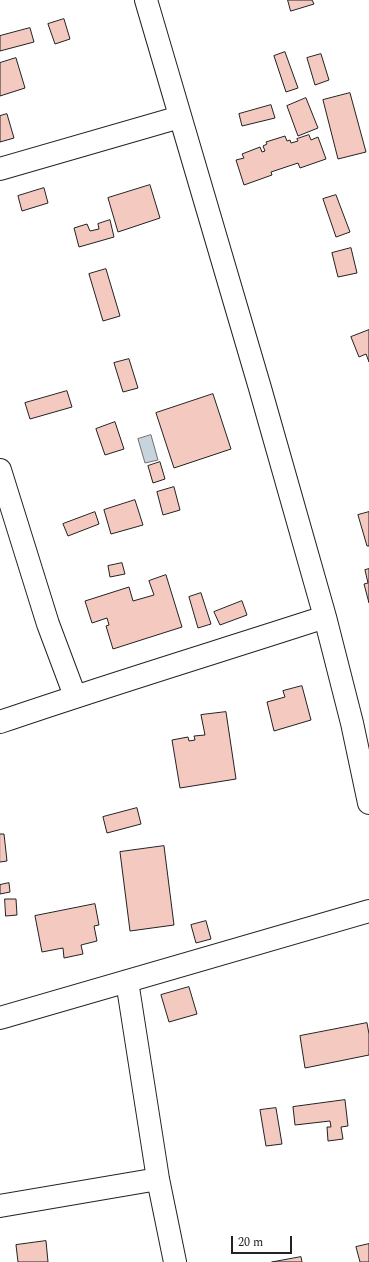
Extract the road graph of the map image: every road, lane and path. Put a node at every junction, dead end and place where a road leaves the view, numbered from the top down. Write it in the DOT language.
graph roads {
  1 [pos="146,0"];
  2 [pos="180,117"];
  3 [pos="0,168"];
  4 [pos="0,470"];
  5 [pos="325,617"];
  6 [pos="75,696"];
  7 [pos="0,722"];
  8 [pos="369,803"];
  9 [pos="369,911"];
  10 [pos="127,981"];
  11 [pos="0,1018"];
  12 [pos="158,1179"];
  13 [pos="0,1206"];
  14 [pos="175,1262"];
  1 -- 2 [label="street"];
  2 -- 3 [label="street"];
  2 -- 5 [label="street"];
  4 -- 6 [label="street"];
  5 -- 6 [label="street"];
  5 -- 8 [label="street"];
  6 -- 7 [label="street"];
  9 -- 10 [label="street"];
  10 -- 11 [label="street"];
  10 -- 12 [label="street"];
  12 -- 13 [label="street"];
  12 -- 14 [label="street"];
}
